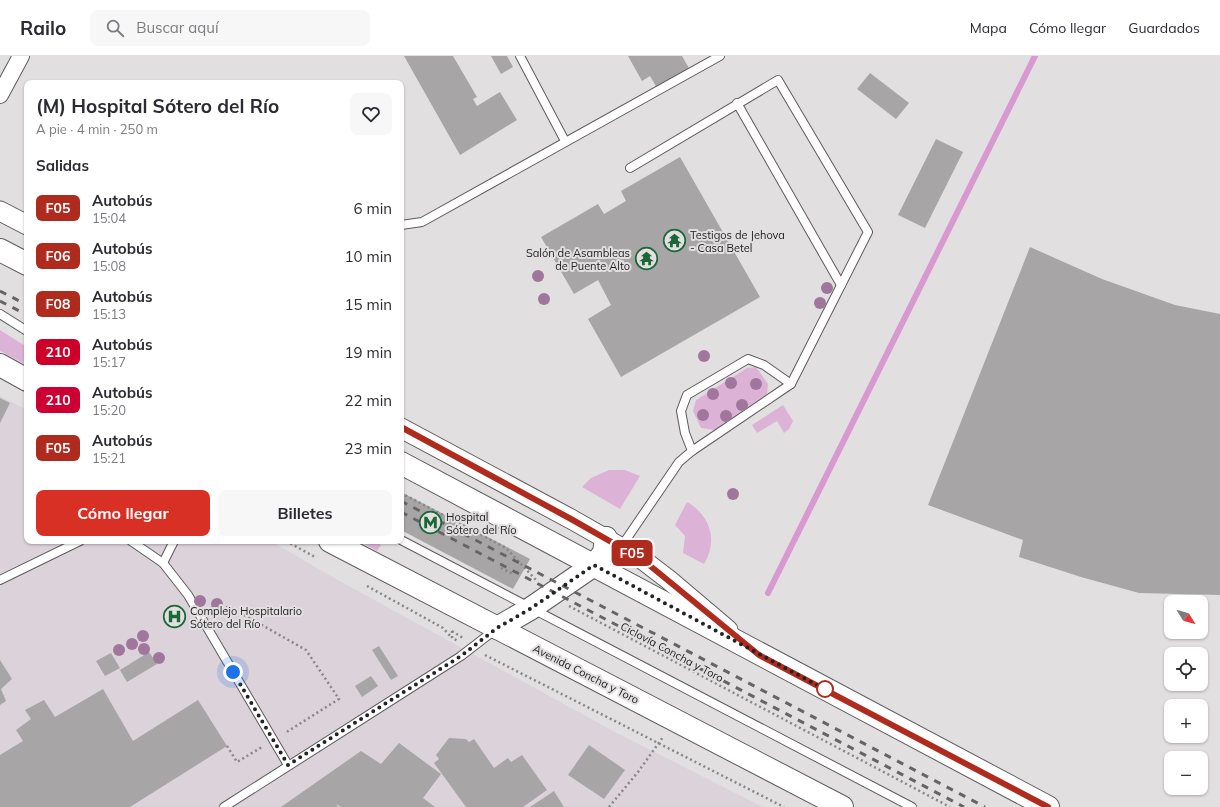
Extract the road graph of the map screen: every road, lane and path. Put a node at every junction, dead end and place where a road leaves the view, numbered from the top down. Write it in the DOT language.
graph roads {
  1 [pos="21,56"];
  2 [pos="520,56"];
  3 [pos="720,56"];
  4 [pos="5,74"];
  5 [pos="0,95"];
  6 [pos="738,103"];
  7 [pos="566,141"];
  8 [pos="630,168"];
  9 [pos="0,211"];
  10 [pos="24,223"];
  11 [pos="404,225"];
  12 [pos="0,250"];
  13 [pos="24,262"];
  14 [pos="841,285"];
  15 [pos="0,314"];
  16 [pos="24,329"];
  17 [pos="0,365"];
  18 [pos="24,378"];
  19 [pos="791,384"];
  20 [pos="404,430"];
  21 [pos="692,451"];
  22 [pos="404,465"];
  23 [pos="404,495"];
  24 [pos="404,542"];
  25 [pos="613,542"];
  26 [pos="74,544"];
  27 [pos="135,544"];
  28 [pos="172,544"];
  29 [pos="299,544"];
  30 [pos="325,550"];
  31 [pos="163,563"];
  32 [pos="594,565"];
  33 [pos="501,568"];
  34 [pos="512,574"];
  35 [pos="0,580"];
  36 [pos="361,582"];
  37 [pos="549,596"];
  38 [pos="195,608"];
  39 [pos="530,609"];
  40 [pos="497,628"];
  41 [pos="452,631"];
  42 [pos="452,638"];
  43 [pos="463,638"];
  44 [pos="472,649"];
  45 [pos="759,655"];
  46 [pos="339,700"];
  47 [pos="674,720"];
  48 [pos="658,744"];
  49 [pos="288,765"];
  50 [pos="224,807"];
  51 [pos="610,807"];
  52 [pos="784,807"];
  53 [pos="842,807"];
  54 [pos="912,807"];
  55 [pos="950,807"];
  56 [pos="1048,807"];
  1 -- 4 [label="street"];
  2 -- 7 [label="lane"];
  3 -- 7 [label="lane"];
  4 -- 5 [label="street"];
  6 -- 8 [label="lane"];
  6 -- 14 [label="lane"];
  6 -- 14 [label="lane"];
  7 -- 11 [label="lane"];
  9 -- 10 [label="street"];
  12 -- 13 [label="main road"];
  14 -- 19 [label="lane"];
  15 -- 16 [label="lane"];
  17 -- 18 [label="main road"];
  19 -- 21 [label="lane"];
  19 -- 21 [label="lane"];
  20 -- 25 [label="street"];
  21 -- 25 [label="lane"];
  22 -- 32 [label="main road"];
  23 -- 37 [label="path, Ciclovía Concha y Toro"];
  24 -- 39 [label="lane"];
  25 -- 32 [label="main road"];
  25 -- 45 [label="street"];
  26 -- 35 [label="lane"];
  27 -- 31 [label="lane"];
  28 -- 31 [label="lane"];
  29 -- 30 [label="path"];
  30 -- 40 [label="main road, Avenida Concha y Toro"];
  31 -- 38 [label="lane"];
  32 -- 37 [label="main road"];
  32 -- 45 [label="main road"];
  33 -- 34 [label="path"];
  36 -- 42 [label="path"];
  37 -- 39 [label="main road"];
  37 -- 55 [label="path, Ciclovía Concha y Toro"];
  38 -- 46 [label="path"];
  38 -- 49 [label="lane"];
  39 -- 40 [label="main road"];
  39 -- 54 [label="lane"];
  40 -- 44 [label="lane"];
  40 -- 47 [label="main road, Avenida Concha y Toro"];
  41 -- 43 [label="path"];
  44 -- 48 [label="path"];
  44 -- 49 [label="lane"];
  45 -- 56 [label="main road"];
  47 -- 48 [label="path"];
  47 -- 53 [label="main road, Avenida Concha y Toro"];
  48 -- 51 [label="path"];
  48 -- 52 [label="path"];
  49 -- 50 [label="lane"];
}
